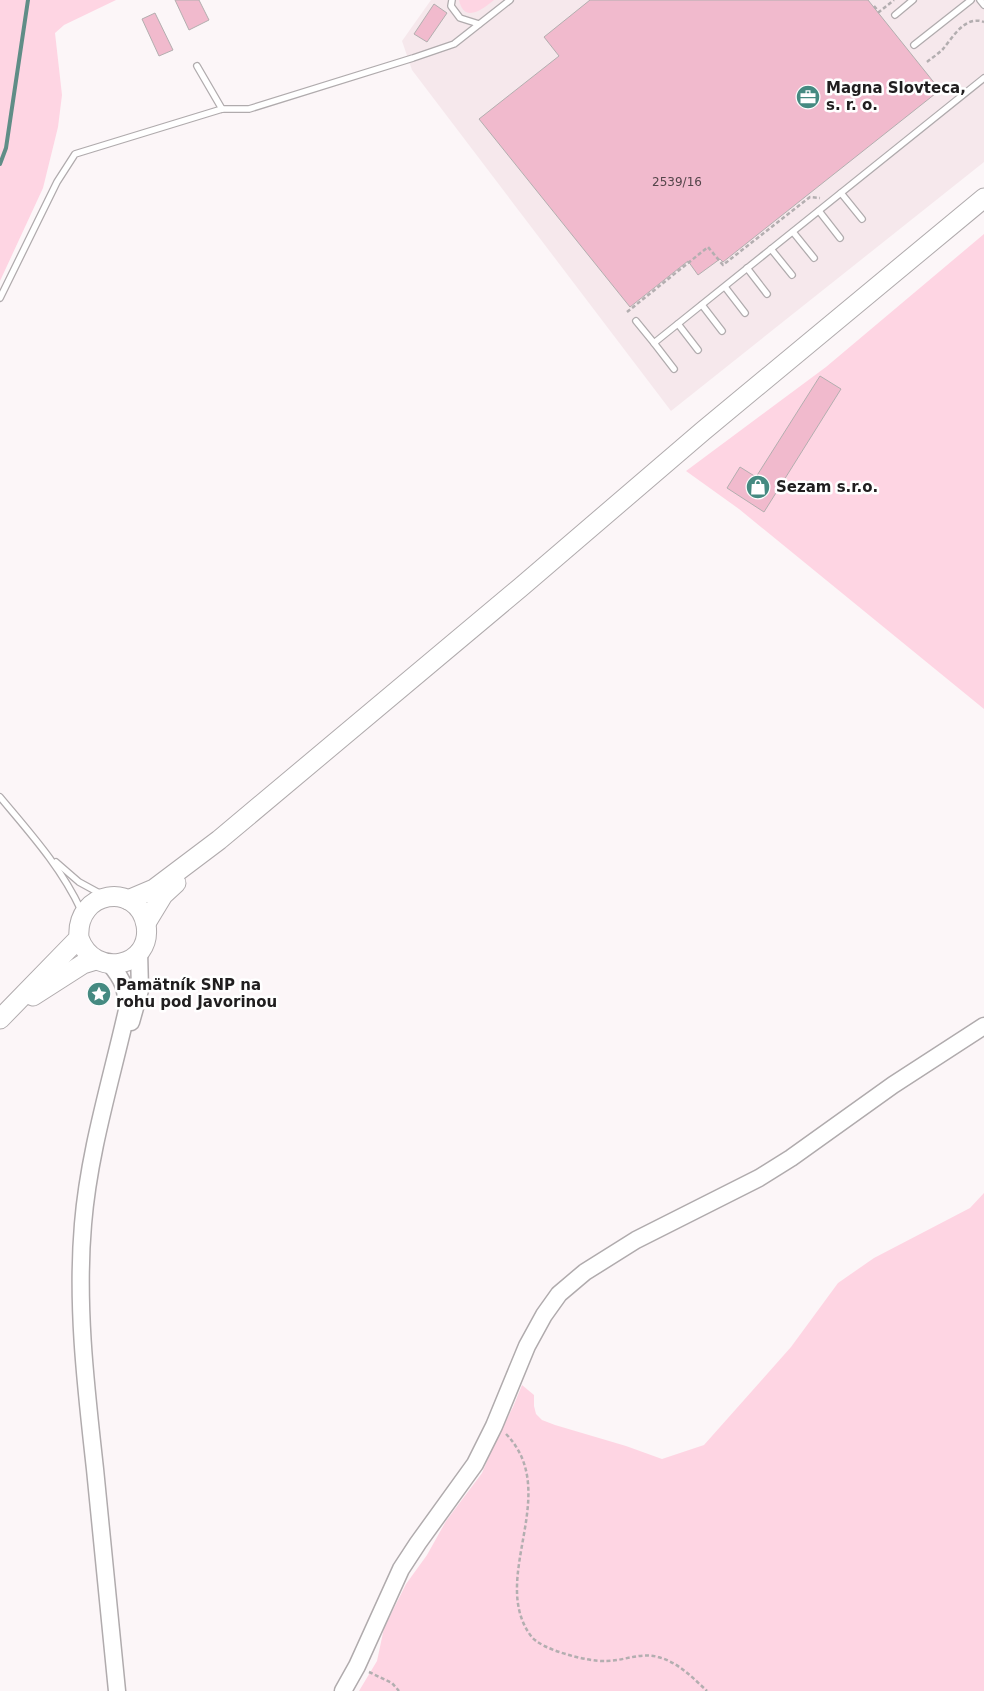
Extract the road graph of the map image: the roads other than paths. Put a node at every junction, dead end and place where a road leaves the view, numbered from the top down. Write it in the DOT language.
graph roads {
  1 [pos="452,0"];
  2 [pos="510,0"];
  3 [pos="914,0"];
  4 [pos="971,0"];
  5 [pos="980,0"];
  6 [pos="984,5"];
  7 [pos="895,15"];
  8 [pos="479,24"];
  9 [pos="914,45"];
  10 [pos="197,66"];
  11 [pos="984,78"];
  12 [pos="222,109"];
  13 [pos="841,193"];
  14 [pos="984,198"];
  15 [pos="819,211"];
  16 [pos="862,219"];
  17 [pos="793,232"];
  18 [pos="840,238"];
  19 [pos="771,249"];
  20 [pos="814,258"];
  21 [pos="747,268"];
  22 [pos="792,275"];
  23 [pos="724,287"];
  24 [pos="768,294"];
  25 [pos="0,298"];
  26 [pos="702,305"];
  27 [pos="745,313"];
  28 [pos="636,321"];
  29 [pos="678,324"];
  30 [pos="722,332"];
  31 [pos="654,343"];
  32 [pos="698,350"];
  33 [pos="674,369"];
  34 [pos="0,796"];
  35 [pos="220,840"];
  36 [pos="49,855"];
  37 [pos="106,897"];
  38 [pos="128,900"];
  39 [pos="83,914"];
  40 [pos="146,923"];
  41 [pos="80,938"];
  42 [pos="139,951"];
  43 [pos="103,962"];
  44 [pos="3,1016"];
  45 [pos="984,1026"];
  46 [pos="113,1071"];
  47 [pos="117,1691"];
  48 [pos="343,1691"];
  1 -- 8 [label="lane"];
  2 -- 8 [label="lane"];
  3 -- 7 [label="lane"];
  4 -- 9 [label="lane"];
  5 -- 6 [label="lane"];
  8 -- 12 [label="lane"];
  10 -- 12 [label="lane"];
  11 -- 13 [label="lane"];
  12 -- 25 [label="lane"];
  13 -- 15 [label="lane"];
  13 -- 16 [label="lane"];
  14 -- 35 [label="main road"];
  15 -- 17 [label="lane"];
  15 -- 18 [label="lane"];
  17 -- 19 [label="lane"];
  17 -- 20 [label="lane"];
  19 -- 21 [label="lane"];
  19 -- 22 [label="lane"];
  21 -- 23 [label="lane"];
  21 -- 24 [label="lane"];
  23 -- 26 [label="lane"];
  23 -- 27 [label="lane"];
  26 -- 29 [label="lane"];
  26 -- 30 [label="lane"];
  28 -- 31 [label="lane"];
  29 -- 31 [label="lane"];
  29 -- 32 [label="lane"];
  31 -- 33 [label="lane"];
  34 -- 36 [label="lane"];
  35 -- 38 [label="main road"];
  35 -- 40 [label="main road"];
  36 -- 37 [label="lane"];
  36 -- 39 [label="lane"];
  37 -- 38 [label="main road"];
  37 -- 39 [label="main road"];
  38 -- 40 [label="main road"];
  39 -- 41 [label="main road"];
  40 -- 42 [label="main road"];
  41 -- 43 [label="main road"];
  41 -- 44 [label="main road"];
  42 -- 43 [label="main road"];
  42 -- 46 [label="street"];
  43 -- 44 [label="main road"];
  43 -- 46 [label="street"];
  45 -- 48 [label="street"];
  46 -- 47 [label="street"];
}
